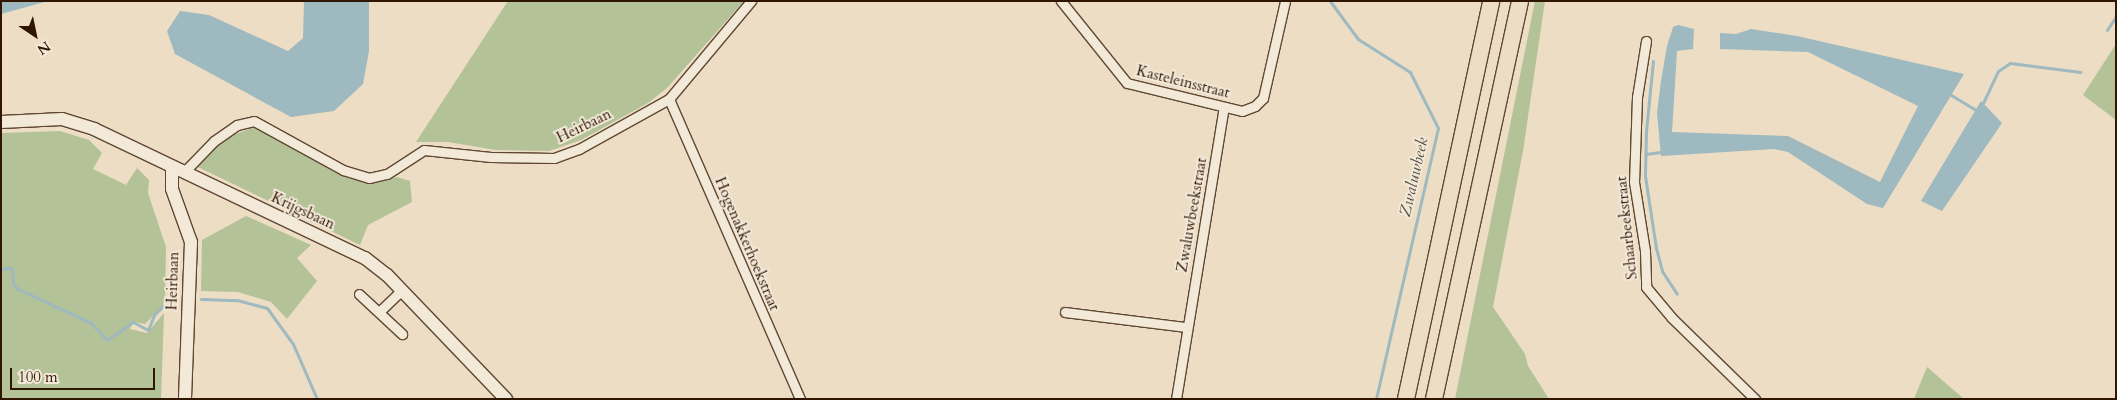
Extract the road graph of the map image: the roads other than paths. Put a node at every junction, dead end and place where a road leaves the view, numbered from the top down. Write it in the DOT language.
graph roads {
  1 [pos="751,1"];
  2 [pos="1061,1"];
  3 [pos="1285,1"];
  4 [pos="1491,1"];
  5 [pos="1520,1"];
  6 [pos="1646,41"];
  7 [pos="669,100"];
  8 [pos="1224,107"];
  9 [pos="1,122"];
  10 [pos="178,170"];
  11 [pos="402,290"];
  12 [pos="359,294"];
  13 [pos="380,311"];
  14 [pos="1065,312"];
  15 [pos="1186,327"];
  16 [pos="402,334"];
  17 [pos="185,399"];
  18 [pos="506,399"];
  19 [pos="800,399"];
  20 [pos="1176,399"];
  21 [pos="1406,399"];
  22 [pos="1434,399"];
  23 [pos="1755,399"];
  1 -- 7 [label="street, Heirbaan"];
  2 -- 8 [label="street, Kasteleinsstraat"];
  3 -- 8 [label="street, Kasteleinsstraat"];
  4 -- 21 [label="highway"];
  5 -- 22 [label="highway"];
  6 -- 23 [label="street, Schaarbeekstraat"];
  7 -- 10 [label="street, Heirbaan"];
  7 -- 19 [label="street, Hogenakkerhoekstraat"];
  8 -- 15 [label="street, Zwaluwbeekstraat"];
  9 -- 10 [label="main road, Krijgsbaan"];
  10 -- 11 [label="main road, Krijgsbaan"];
  10 -- 17 [label="main road, Heirbaan"];
  11 -- 13 [label="street"];
  11 -- 18 [label="main road, Krijgsbaan"];
  12 -- 13 [label="street"];
  13 -- 16 [label="street"];
  14 -- 15 [label="street"];
  15 -- 20 [label="street, Zwaluwbeekstraat"];
}
